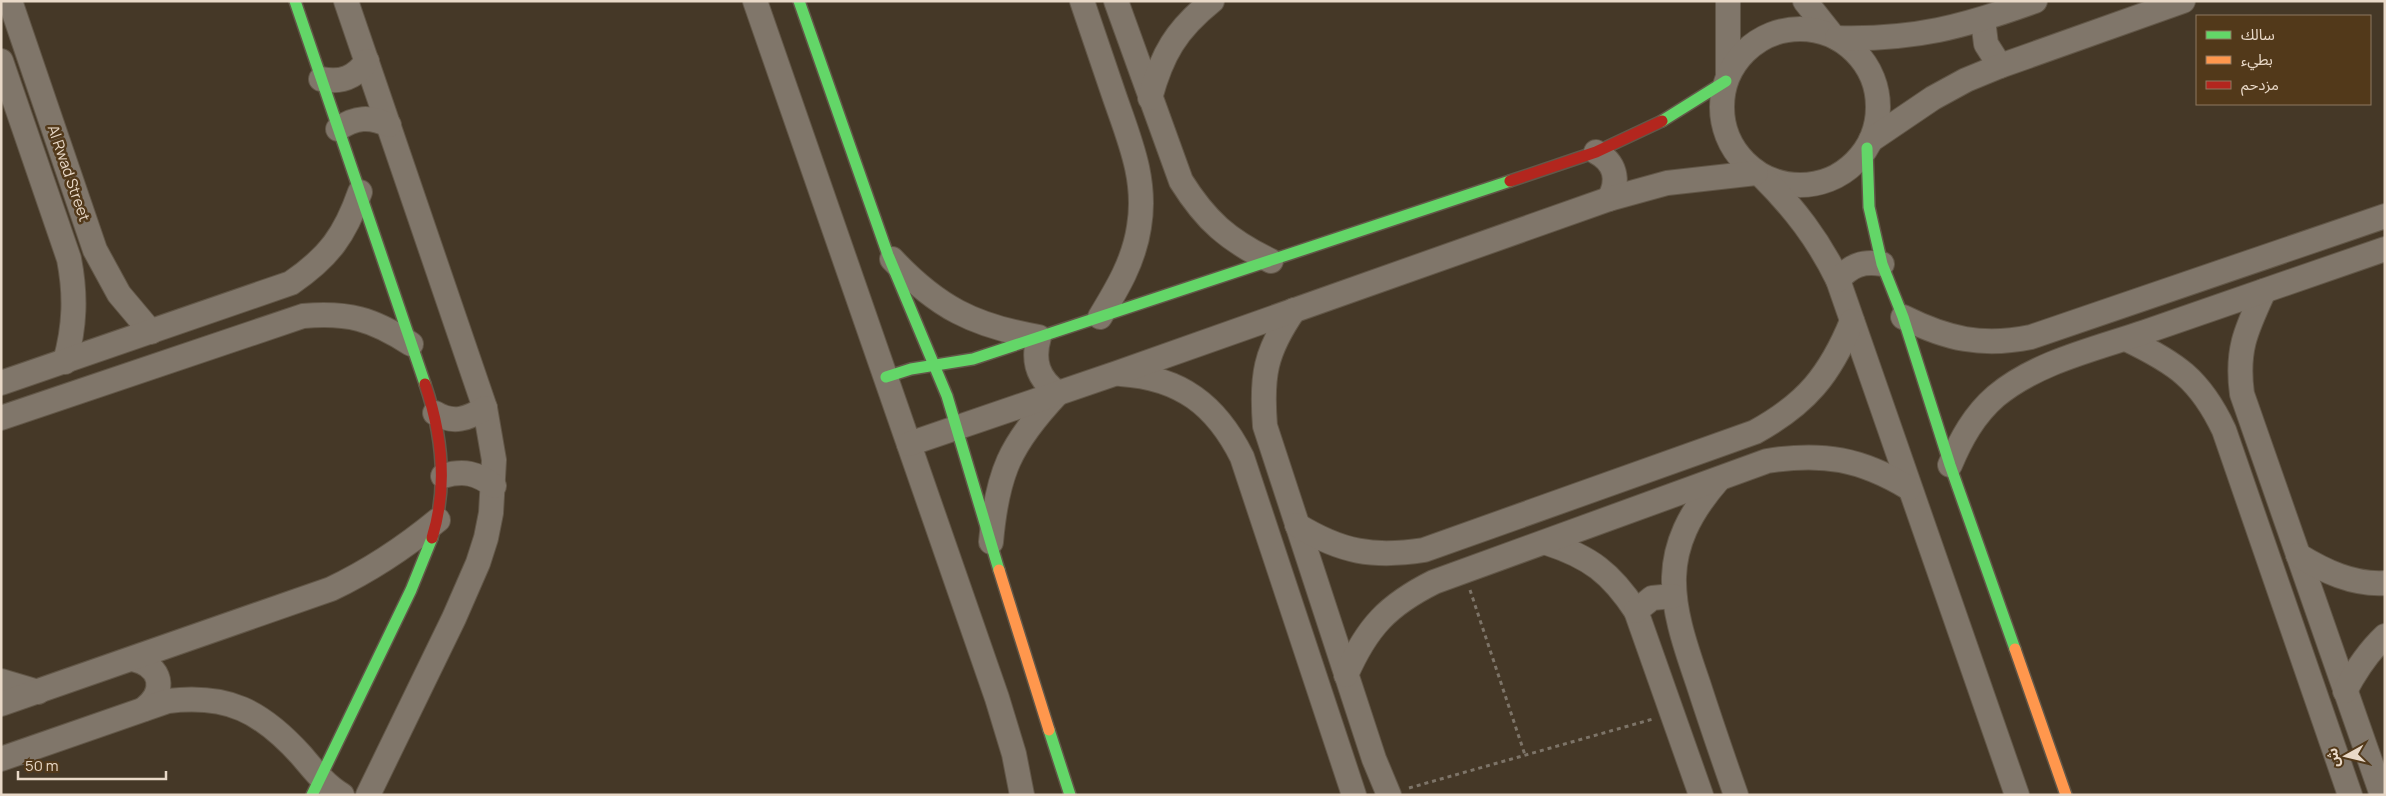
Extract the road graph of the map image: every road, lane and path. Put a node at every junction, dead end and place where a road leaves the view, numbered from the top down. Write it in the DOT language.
graph roads {
  1 [pos="10,1"];
  2 [pos="295,1"];
  3 [pos="346,1"];
  4 [pos="755,1"];
  5 [pos="799,1"];
  6 [pos="1082,1"];
  7 [pos="1116,1"];
  8 [pos="1212,1"];
  9 [pos="1728,1"];
  10 [pos="1804,1"];
  11 [pos="2035,1"];
  12 [pos="2183,1"];
  13 [pos="1983,20"];
  14 [pos="1834,36"];
  15 [pos="1,61"];
  16 [pos="367,61"];
  17 [pos="2000,66"];
  18 [pos="1727,77"];
  19 [pos="321,79"];
  20 [pos="1150,98"];
  21 [pos="389,125"];
  22 [pos="338,129"];
  23 [pos="1869,144"];
  24 [pos="1596,152"];
  25 [pos="1169,153"];
  26 [pos="1138,163"];
  27 [pos="1759,175"];
  28 [pos="360,192"];
  29 [pos="1609,199"];
  30 [pos="2385,216"];
  31 [pos="2385,249"];
  32 [pos="95,250"];
  33 [pos="888,255"];
  34 [pos="69,259"];
  35 [pos="1271,260"];
  36 [pos="1882,264"];
  37 [pos="1838,280"];
  38 [pos="291,283"];
  39 [pos="2264,291"];
  40 [pos="1294,310"];
  41 [pos="303,316"];
  42 [pos="1100,317"];
  43 [pos="1903,318"];
  44 [pos="2086,318"];
  45 [pos="1852,321"];
  46 [pos="152,332"];
  47 [pos="1038,337"];
  48 [pos="2126,339"];
  49 [pos="411,344"];
  50 [pos="2098,348"];
  51 [pos="64,362"];
  52 [pos="936,366"];
  53 [pos="1117,374"];
  54 [pos="886,377"];
  55 [pos="1,383"];
  56 [pos="1058,393"];
  57 [pos="485,408"];
  58 [pos="435,413"];
  59 [pos="1,418"];
  60 [pos="2250,420"];
  61 [pos="1265,426"];
  62 [pos="957,428"];
  63 [pos="2224,430"];
  64 [pos="1755,432"];
  65 [pos="1230,434"];
  66 [pos="909,444"];
  67 [pos="1767,461"];
  68 [pos="1950,465"];
  69 [pos="443,476"];
  70 [pos="1721,477"];
  71 [pos="494,486"];
  72 [pos="1909,488"];
  73 [pos="438,520"];
  74 [pos="1297,525"];
  75 [pos="1547,542"];
  76 [pos="991,547"];
  77 [pos="1424,550"];
  78 [pos="2298,554"];
  79 [pos="1464,571"];
  80 [pos="1434,582"];
  81 [pos="2385,583"];
  82 [pos="1673,596"];
  83 [pos="1636,611"];
  84 [pos="2385,636"];
  85 [pos="133,659"];
  86 [pos="1346,675"];
  87 [pos="1,681"];
  88 [pos="2345,691"];
  89 [pos="38,692"];
  90 [pos="1,704"];
  91 [pos="144,709"];
  92 [pos="1673,713"];
  93 [pos="1525,755"];
  94 [pos="1,759"];
  95 [pos="316,786"];
  96 [pos="1023,791"];
  97 [pos="1068,792"];
  98 [pos="1389,794"];
  99 [pos="342,795"];
  100 [pos="368,795"];
  101 [pos="1354,795"];
  102 [pos="1701,795"];
  103 [pos="1736,795"];
  104 [pos="2017,795"];
  105 [pos="2066,795"];
  106 [pos="2350,795"];
  107 [pos="2382,795"];
  1 -- 32 [label="street, Al Rwad Street"];
  2 -- 19 [label="street"];
  3 -- 16 [label="street"];
  4 -- 54 [label="street"];
  5 -- 33 [label="street"];
  6 -- 26 [label="street"];
  7 -- 20 [label="street"];
  8 -- 20 [label="street"];
  9 -- 18 [label="street"];
  10 -- 14 [label="street"];
  11 -- 13 [label="street"];
  12 -- 17 [label="street"];
  13 -- 14 [label="street"];
  13 -- 17 [label="street"];
  14 -- 18 [label="street"];
  14 -- 23 [label="street"];
  15 -- 34 [label="street, Al Rwad Street"];
  16 -- 19 [label="street"];
  16 -- 21 [label="street"];
  17 -- 23 [label="street"];
  18 -- 24 [label="street"];
  18 -- 27 [label="street"];
  19 -- 22 [label="street"];
  20 -- 25 [label="street"];
  21 -- 22 [label="street"];
  21 -- 57 [label="street"];
  22 -- 28 [label="street"];
  23 -- 27 [label="street"];
  23 -- 36 [label="street"];
  24 -- 29 [label="street"];
  24 -- 35 [label="street"];
  25 -- 26 [label="street"];
  25 -- 35 [label="street"];
  26 -- 42 [label="street"];
  27 -- 29 [label="street"];
  27 -- 37 [label="street"];
  28 -- 38 [label="street"];
  28 -- 49 [label="street"];
  29 -- 40 [label="street"];
  30 -- 44 [label="street"];
  31 -- 39 [label="street"];
  32 -- 34 [label="street"];
  32 -- 46 [label="street, Al Rwad Street"];
  33 -- 47 [label="street"];
  33 -- 52 [label="street"];
  34 -- 51 [label="street, Al Rwad Street"];
  35 -- 42 [label="street"];
  36 -- 37 [label="street"];
  36 -- 43 [label="street"];
  37 -- 45 [label="street"];
  38 -- 41 [label="street"];
  38 -- 46 [label="street"];
  39 -- 48 [label="street"];
  39 -- 60 [label="street"];
  40 -- 53 [label="street"];
  40 -- 61 [label="street"];
  41 -- 49 [label="street"];
  41 -- 59 [label="street"];
  42 -- 47 [label="street"];
  43 -- 44 [label="street"];
  43 -- 68 [label="street"];
  44 -- 50 [label="street"];
  45 -- 64 [label="street"];
  45 -- 72 [label="street"];
  46 -- 51 [label="street"];
  47 -- 52 [label="street"];
  47 -- 56 [label="street"];
  48 -- 50 [label="street"];
  48 -- 63 [label="street"];
  49 -- 58 [label="street"];
  50 -- 68 [label="street"];
  51 -- 55 [label="street"];
  52 -- 54 [label="street"];
  52 -- 62 [label="street"];
  53 -- 56 [label="street"];
  53 -- 65 [label="street"];
  54 -- 66 [label="street"];
  56 -- 62 [label="street"];
  56 -- 76 [label="street"];
  57 -- 58 [label="street"];
  57 -- 71 [label="street"];
  58 -- 69 [label="street"];
  60 -- 63 [label="street"];
  60 -- 78 [label="street"];
  61 -- 65 [label="street"];
  61 -- 74 [label="street"];
  62 -- 66 [label="street"];
  62 -- 76 [label="street"];
  63 -- 106 [label="street"];
  64 -- 67 [label="street"];
  64 -- 77 [label="street"];
  65 -- 101 [label="street"];
  66 -- 96 [label="street"];
  67 -- 70 [label="street"];
  67 -- 72 [label="street"];
  68 -- 105 [label="street"];
  69 -- 71 [label="street"];
  69 -- 73 [label="street"];
  70 -- 75 [label="street"];
  70 -- 82 [label="street"];
  71 -- 100 [label="street"];
  72 -- 104 [label="street"];
  73 -- 85 [label="street"];
  73 -- 95 [label="street"];
  74 -- 77 [label="street"];
  74 -- 86 [label="street"];
  75 -- 79 [label="street"];
  75 -- 83 [label="street"];
  76 -- 97 [label="street"];
  77 -- 80 [label="street"];
  78 -- 81 [label="street"];
  78 -- 88 [label="street"];
  79 -- 80 [label="street"];
  79 -- 93 [label="path"];
  80 -- 86 [label="street"];
  82 -- 83 [label="street"];
  82 -- 103 [label="street"];
  83 -- 92 [label="street"];
  84 -- 88 [label="street"];
  85 -- 89 [label="street"];
  85 -- 91 [label="street"];
  86 -- 98 [label="street"];
  87 -- 89 [label="street"];
  88 -- 107 [label="street"];
  89 -- 90 [label="street"];
  91 -- 94 [label="street"];
  91 -- 95 [label="street"];
  92 -- 93 [label="path"];
  92 -- 102 [label="street"];
  93 -- 98 [label="path"];
  95 -- 99 [label="street"];
}
